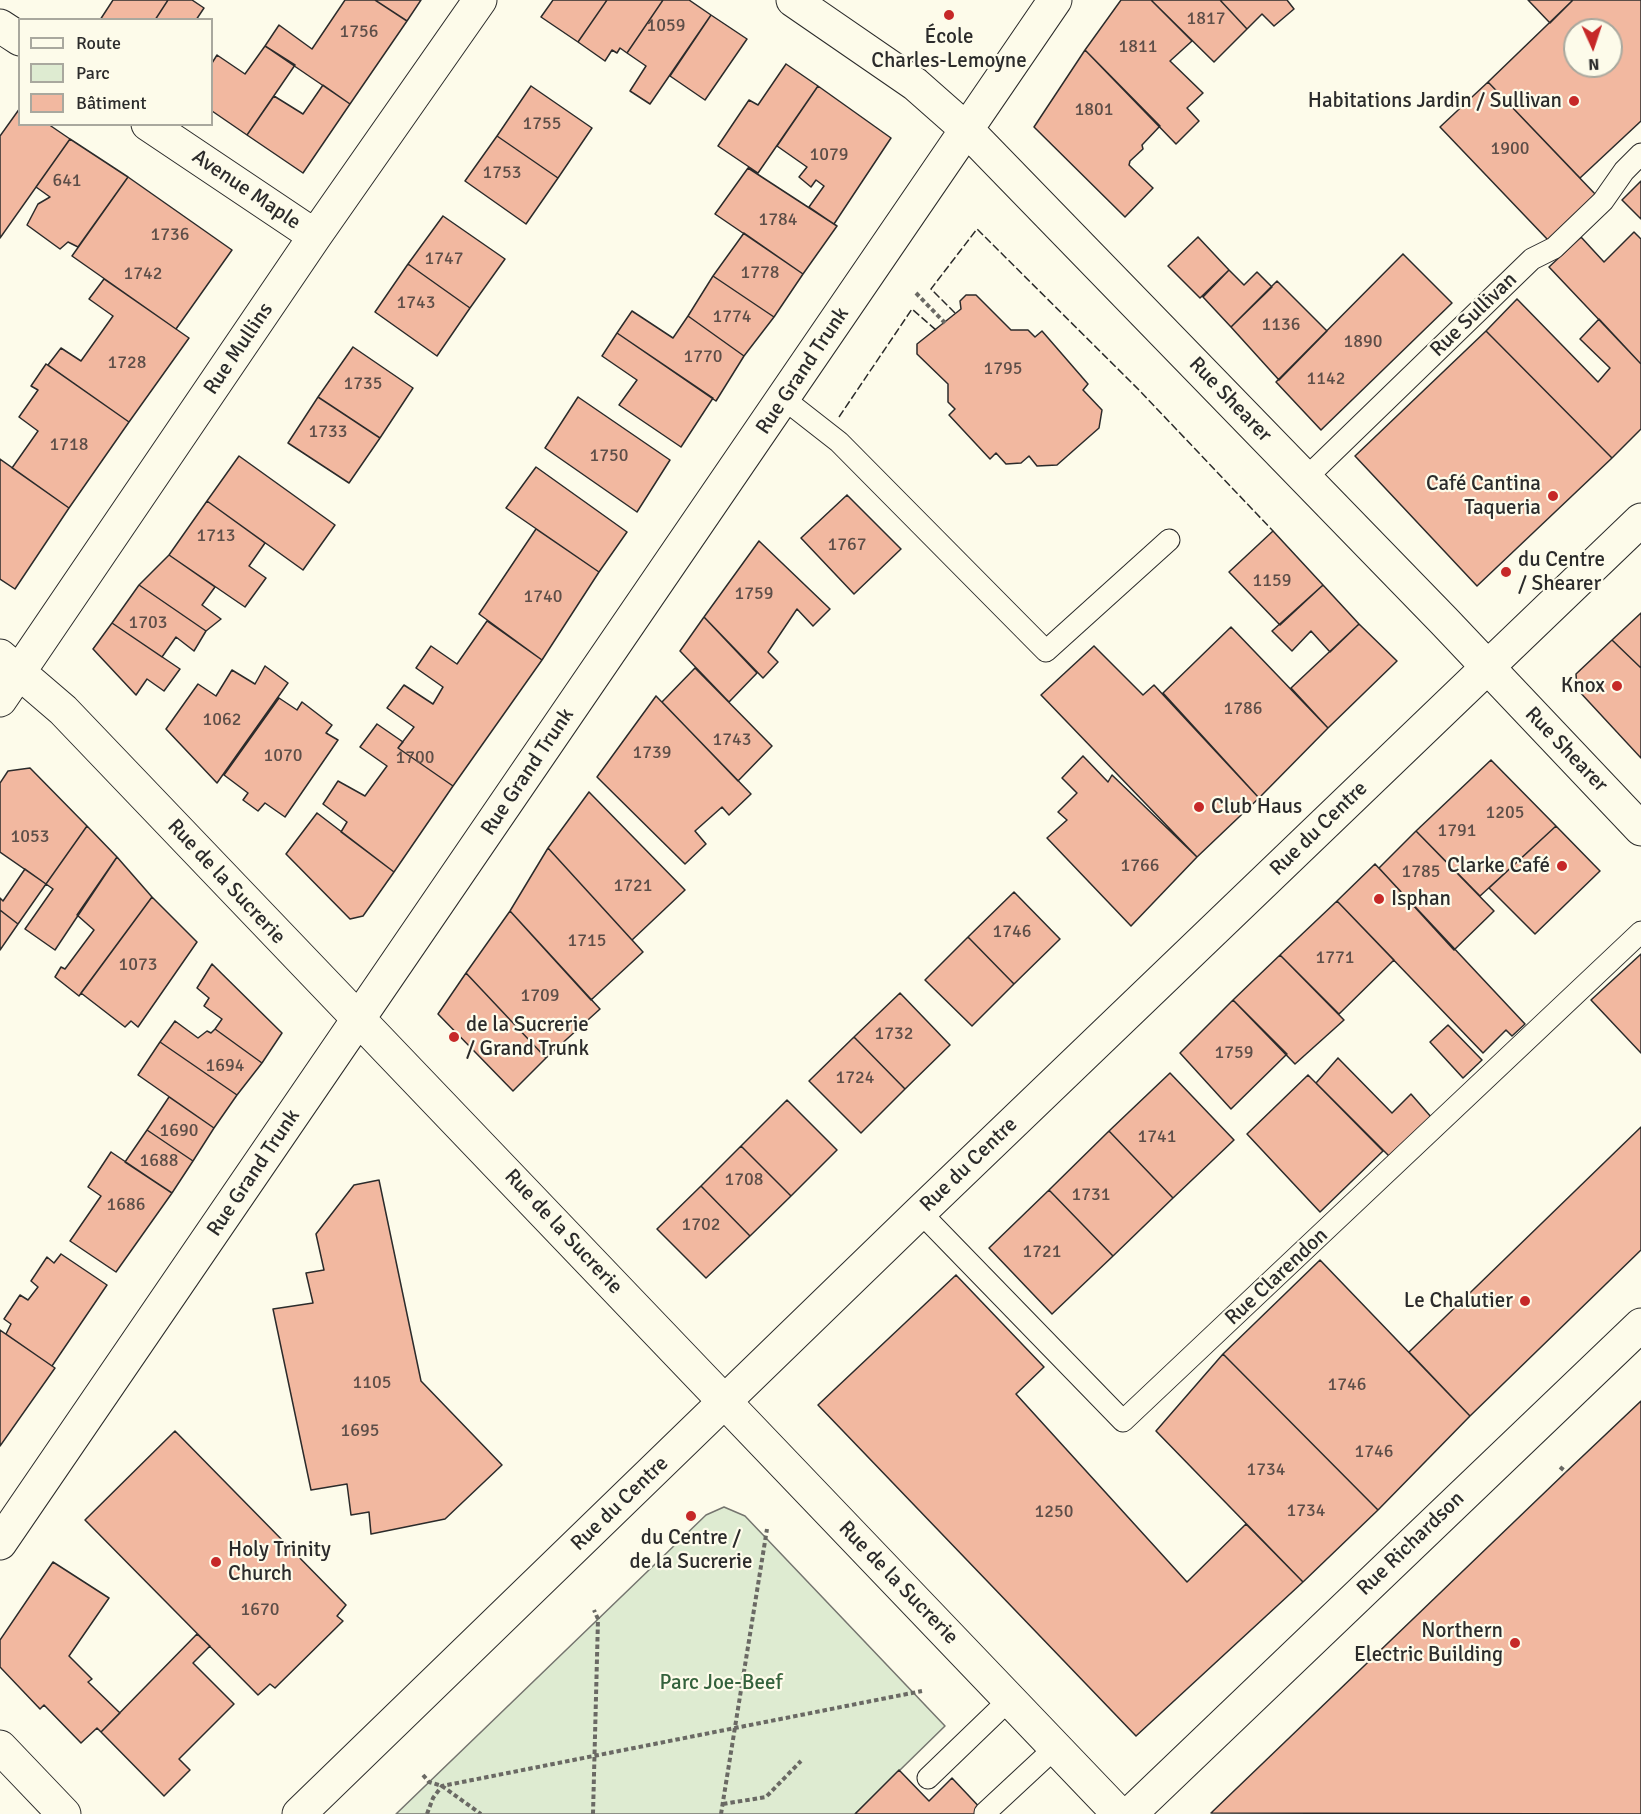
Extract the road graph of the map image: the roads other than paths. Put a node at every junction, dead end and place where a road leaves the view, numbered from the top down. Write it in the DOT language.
graph roads {
  1 [pos="480,0"];
  2 [pos="793,0"];
  3 [pos="1055,0"];
  4 [pos="0,26"];
  5 [pos="18,38"];
  6 [pos="151,126"];
  7 [pos="966,129"];
  8 [pos="1641,154"];
  9 [pos="315,236"];
  10 [pos="784,399"];
  11 [pos="1306,478"];
  12 [pos="1641,520"];
  13 [pos="1169,540"];
  14 [pos="10,664"];
  15 [pos="1488,667"];
  16 [pos="0,700"];
  17 [pos="1641,829"];
  18 [pos="1641,932"];
  19 [pos="359,1020"];
  20 [pos="920,1212"];
  21 [pos="1641,1325"];
  22 [pos="725,1402"];
  23 [pos="0,1543"];
  24 [pos="1010,1699"];
  25 [pos="0,1747"];
  26 [pos="1056,1747"];
  27 [pos="928,1778"];
  28 [pos="985,1813"];
  29 [pos="64,1814"];
  30 [pos="299,1814"];
  31 [pos="1119,1814"];
  32 [pos="1130,1814"];
  1 -- 9 [label="street, Rue Mullins"];
  2 -- 7 [label="street, Rue Shearer"];
  3 -- 7 [label="street, Rue Grand Trunk"];
  4 -- 5 [label="street"];
  6 -- 9 [label="street, Avenue Maple"];
  7 -- 10 [label="street, Rue Grand Trunk"];
  7 -- 11 [label="street, Rue Shearer"];
  8 -- 11 [label="lane, Rue Sullivan"];
  9 -- 14 [label="street, Rue Mullins"];
  10 -- 13 [label="lane"];
  10 -- 19 [label="street, Rue Grand Trunk"];
  11 -- 15 [label="street, Rue Shearer"];
  12 -- 15 [label="street, Rue du Centre"];
  14 -- 16 [label="street, Rue Mullins"];
  14 -- 19 [label="street, Rue de la Sucrerie"];
  15 -- 17 [label="street, Rue Shearer"];
  15 -- 20 [label="street, Rue du Centre"];
  18 -- 20 [label="lane, Rue Clarendon"];
  19 -- 22 [label="street, Rue de la Sucrerie"];
  19 -- 23 [label="street, Rue Grand Trunk"];
  20 -- 22 [label="street, Rue du Centre"];
  21 -- 32 [label="street, Rue Richardson"];
  22 -- 24 [label="street, Rue de la Sucrerie"];
  22 -- 30 [label="street, Rue du Centre"];
  24 -- 26 [label="street, Rue de la Sucrerie"];
  24 -- 27 [label="lane"];
  25 -- 29 [label="street"];
  26 -- 28 [label="lane"];
  26 -- 31 [label="street, Rue de la Sucrerie"];
}
